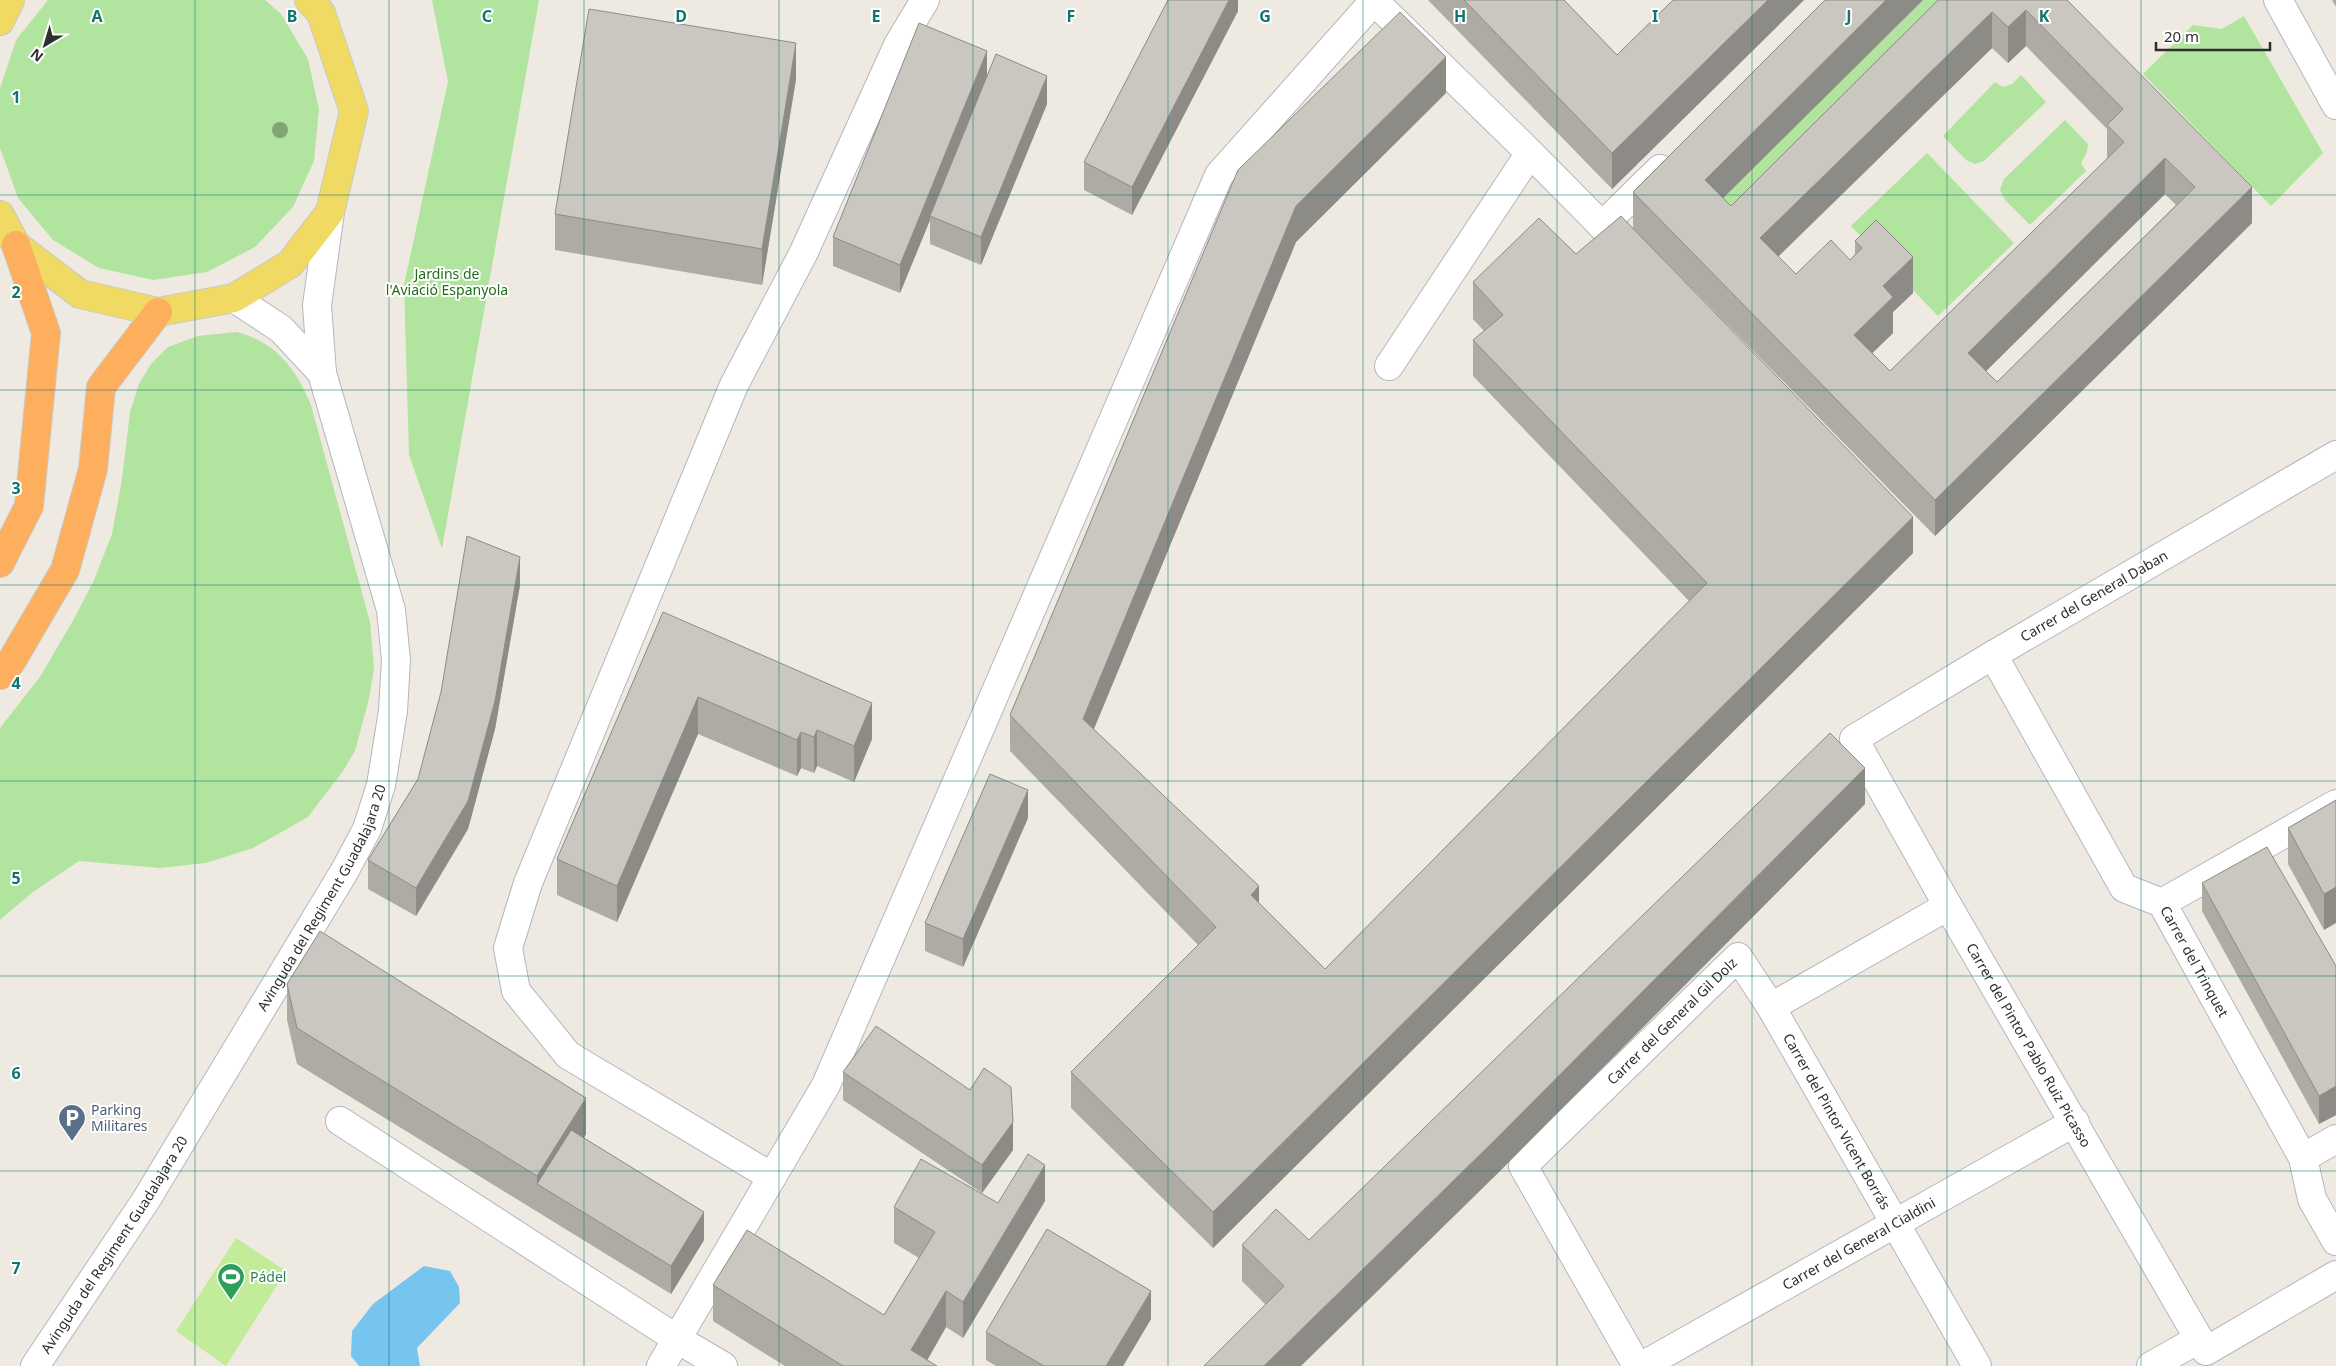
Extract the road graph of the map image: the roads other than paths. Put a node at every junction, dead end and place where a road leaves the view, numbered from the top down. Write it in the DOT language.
graph roads {
  1 [pos="10,0"];
  2 [pos="925,0"];
  3 [pos="2278,0"];
  4 [pos="1373,1"];
  5 [pos="0,2"];
  6 [pos="318,4"];
  7 [pos="0,21"];
  8 [pos="2336,105"];
  9 [pos="1679,151"];
  10 [pos="1530,153"];
  11 [pos="330,212"];
  12 [pos="0,215"];
  13 [pos="1602,226"];
  14 [pos="16,245"];
  15 [pos="1650,275"];
  16 [pos="234,298"];
  17 [pos="158,312"];
  18 [pos="1389,366"];
  19 [pos="322,373"];
  20 [pos="2336,456"];
  21 [pos="0,563"];
  22 [pos="1993,655"];
  23 [pos="0,675"];
  24 [pos="1854,739"];
  25 [pos="2336,804"];
  26 [pos="2162,903"];
  27 [pos="1948,906"];
  28 [pos="1771,1007"];
  29 [pos="340,1121"];
  30 [pos="2075,1122"];
  31 [pos="2336,1139"];
  32 [pos="2303,1158"];
  33 [pos="772,1177"];
  34 [pos="1895,1223"];
  35 [pos="2336,1241"];
  36 [pos="2336,1276"];
  37 [pos="677,1339"];
  38 [pos="2203,1345"];
  39 [pos="35,1366"];
  40 [pos="662,1366"];
  41 [pos="723,1366"];
  42 [pos="1637,1366"];
  43 [pos="1642,1366"];
  44 [pos="1977,1366"];
  45 [pos="2151,1366"];
  1 -- 5 [label="main road"];
  1 -- 7 [label="main road"];
  2 -- 33 [label="street"];
  3 -- 8 [label="street"];
  4 -- 10 [label="street"];
  4 -- 33 [label="street"];
  6 -- 11 [label="main road"];
  9 -- 13 [label="street"];
  10 -- 13 [label="street"];
  10 -- 18 [label="street"];
  11 -- 16 [label="main road"];
  11 -- 19 [label="street, Avinguda del Regiment Guadalajara 20"];
  12 -- 14 [label="main road"];
  13 -- 15 [label="street"];
  14 -- 17 [label="main road"];
  14 -- 21 [label="highway"];
  16 -- 17 [label="main road"];
  16 -- 19 [label="street, Avinguda del Regiment Guadalajara 20"];
  17 -- 23 [label="highway"];
  19 -- 39 [label="street, Avinguda del Regiment Guadalajara 20"];
  20 -- 22 [label="street, Carrer del General Daban"];
  22 -- 24 [label="street, Carrer del General Daban"];
  22 -- 26 [label="street, Carrer del Trinquet"];
  24 -- 27 [label="street, Carrer del Pintor Pablo Ruiz Picasso"];
  25 -- 26 [label="street"];
  26 -- 32 [label="street, Carrer del Trinquet"];
  27 -- 28 [label="street"];
  27 -- 30 [label="street, Carrer del Pintor Pablo Ruiz Picasso"];
  28 -- 34 [label="street, Carrer del Pintor Vicent Borrás"];
  28 -- 42 [label="street, Carrer del General Gil Dolz"];
  29 -- 37 [label="street"];
  30 -- 34 [label="street, Carrer del General Cialdini"];
  30 -- 38 [label="street, Carrer del Pintor Pablo Ruiz Picasso"];
  31 -- 32 [label="street"];
  32 -- 35 [label="street, Carrer del Trinquet"];
  33 -- 37 [label="street"];
  34 -- 43 [label="street, Carrer del General Cialdini"];
  34 -- 44 [label="street, Carrer del Pintor Vicent Borrás"];
  36 -- 38 [label="street"];
  37 -- 40 [label="street"];
  37 -- 41 [label="street"];
  38 -- 45 [label="street"];
}
